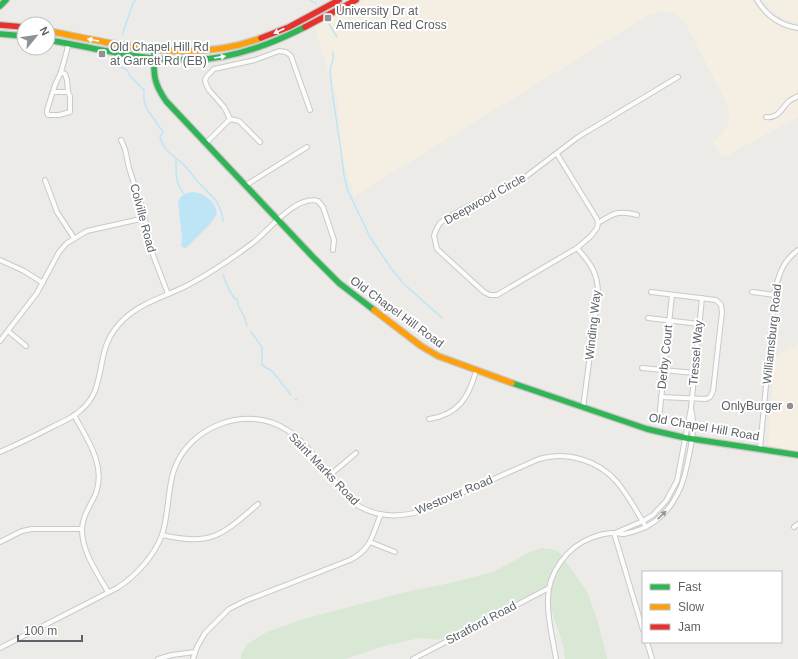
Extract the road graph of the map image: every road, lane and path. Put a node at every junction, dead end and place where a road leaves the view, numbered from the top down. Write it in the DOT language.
graph roads {
  1 [pos="6,0"];
  2 [pos="339,0"];
  3 [pos="356,0"];
  4 [pos="757,0"];
  5 [pos="0,6"];
  6 [pos="0,25"];
  7 [pos="16,26"];
  8 [pos="798,28"];
  9 [pos="56,33"];
  10 [pos="0,34"];
  11 [pos="16,35"];
  12 [pos="56,41"];
  13 [pos="69,43"];
  14 [pos="154,50"];
  15 [pos="153,58"];
  16 [pos="61,72"];
  17 [pos="678,77"];
  18 [pos="53,92"];
  19 [pos="68,92"];
  20 [pos="798,96"];
  21 [pos="310,110"];
  22 [pos="766,117"];
  23 [pos="230,118"];
  24 [pos="121,140"];
  25 [pos="206,142"];
  26 [pos="260,142"];
  27 [pos="307,147"];
  28 [pos="556,154"];
  29 [pos="45,180"];
  30 [pos="246,185"];
  31 [pos="637,215"];
  32 [pos="145,218"];
  33 [pos="278,220"];
  34 [pos="598,223"];
  35 [pos="74,238"];
  36 [pos="577,248"];
  37 [pos="333,250"];
  38 [pos="798,250"];
  39 [pos="0,260"];
  40 [pos="43,283"];
  41 [pos="651,292"];
  42 [pos="752,292"];
  43 [pos="168,294"];
  44 [pos="672,295"];
  45 [pos="775,295"];
  46 [pos="702,298"];
  47 [pos="648,318"];
  48 [pos="669,321"];
  49 [pos="699,324"];
  50 [pos="8,331"];
  51 [pos="0,341"];
  52 [pos="26,346"];
  53 [pos="642,368"];
  54 [pos="664,370"];
  55 [pos="476,371"];
  56 [pos="694,373"];
  57 [pos="661,397"];
  58 [pos="692,399"];
  59 [pos="583,408"];
  60 [pos="74,415"];
  61 [pos="429,419"];
  62 [pos="659,419"];
  63 [pos="689,438"];
  64 [pos="760,449"];
  65 [pos="0,452"];
  66 [pos="356,453"];
  67 [pos="798,455"];
  68 [pos="330,475"];
  69 [pos="258,504"];
  70 [pos="381,514"];
  71 [pos="643,521"];
  72 [pos="798,524"];
  73 [pos="646,527"];
  74 [pos="794,527"];
  75 [pos="82,529"];
  76 [pos="614,533"];
  77 [pos="162,535"];
  78 [pos="0,542"];
  79 [pos="370,542"];
  80 [pos="395,552"];
  81 [pos="549,588"];
  82 [pos="108,592"];
  83 [pos="642,627"];
  84 [pos="647,643"];
  85 [pos="0,648"];
  86 [pos="195,652"];
  87 [pos="158,659"];
  88 [pos="193,659"];
  89 [pos="414,659"];
  90 [pos="556,659"];
  91 [pos="652,659"];
  1 -- 5 [label="street"];
  2 -- 14 [label="street, one-way"];
  15 -- 3 [label="street, one-way"];
  4 -- 8 [label="street"];
  6 -- 7 [label="street"];
  14 -- 9 [label="street, one-way"];
  10 -- 11 [label="street"];
  12 -- 13 [label="street"];
  13 -- 15 [label="street"];
  13 -- 16 [label="street"];
  14 -- 15 [label="street, Old Chapel Hill Road"];
  15 -- 25 [label="street, Old Chapel Hill Road"];
  16 -- 18 [label="street"];
  16 -- 19 [label="street"];
  17 -- 28 [label="street, Deepwood Circle"];
  18 -- 19 [label="street"];
  18 -- 19 [label="street"];
  20 -- 22 [label="street"];
  21 -- 23 [label="street"];
  23 -- 25 [label="street"];
  23 -- 26 [label="street"];
  24 -- 32 [label="street, Colville Road"];
  25 -- 30 [label="street, Old Chapel Hill Road"];
  27 -- 30 [label="street"];
  28 -- 34 [label="street"];
  28 -- 36 [label="street, Deepwood Circle"];
  29 -- 35 [label="street"];
  30 -- 33 [label="street, Old Chapel Hill Road"];
  31 -- 34 [label="street, Deepwood Circle"];
  32 -- 35 [label="street"];
  32 -- 43 [label="street, Colville Road"];
  33 -- 37 [label="street"];
  33 -- 43 [label="street"];
  33 -- 55 [label="street, Old Chapel Hill Road"];
  34 -- 36 [label="street, Deepwood Circle"];
  35 -- 40 [label="street"];
  36 -- 59 [label="street, Winding Way"];
  38 -- 45 [label="street, Williamsburg Road"];
  39 -- 40 [label="street"];
  40 -- 50 [label="street"];
  41 -- 44 [label="street"];
  42 -- 45 [label="street"];
  43 -- 60 [label="street"];
  44 -- 46 [label="street"];
  44 -- 48 [label="street, Derby Court"];
  45 -- 64 [label="street, Williamsburg Road"];
  46 -- 49 [label="street, Tressel Way"];
  46 -- 58 [label="street"];
  47 -- 48 [label="street"];
  48 -- 49 [label="street"];
  48 -- 54 [label="street, Derby Court"];
  49 -- 56 [label="street, Tressel Way"];
  50 -- 51 [label="street"];
  50 -- 52 [label="street"];
  53 -- 54 [label="street"];
  54 -- 56 [label="street"];
  54 -- 57 [label="street, Derby Court"];
  55 -- 59 [label="street, Old Chapel Hill Road"];
  55 -- 61 [label="street"];
  56 -- 58 [label="street, Tressel Way"];
  57 -- 58 [label="street"];
  57 -- 62 [label="street, Derby Court"];
  58 -- 63 [label="street, Tressel Way"];
  59 -- 63 [label="street, Old Chapel Hill Road"];
  60 -- 65 [label="street"];
  60 -- 75 [label="street"];
  63 -- 64 [label="street, Old Chapel Hill Road"];
  63 -- 71 [label="street"];
  73 -- 63 [label="street, one-way"];
  64 -- 67 [label="street, Old Chapel Hill Road"];
  66 -- 68 [label="street"];
  68 -- 70 [label="street, Saint Marks Road"];
  68 -- 77 [label="street, Saint Marks Road"];
  69 -- 77 [label="street"];
  70 -- 71 [label="street, Westover Road"];
  70 -- 79 [label="street"];
  71 -- 73 [label="street, Westover Road"];
  71 -- 76 [label="street"];
  72 -- 74 [label="street"];
  73 -- 76 [label="street"];
  75 -- 78 [label="street"];
  75 -- 82 [label="street"];
  76 -- 81 [label="street"];
  76 -- 83 [label="street"];
  77 -- 82 [label="street, Saint Marks Road"];
  79 -- 80 [label="street"];
  79 -- 86 [label="street"];
  81 -- 89 [label="street, Stratford Road"];
  81 -- 90 [label="street"];
  82 -- 85 [label="street, Saint Marks Road"];
  84 -- 91 [label="street"];
  86 -- 87 [label="street"];
  86 -- 88 [label="street"];
}
